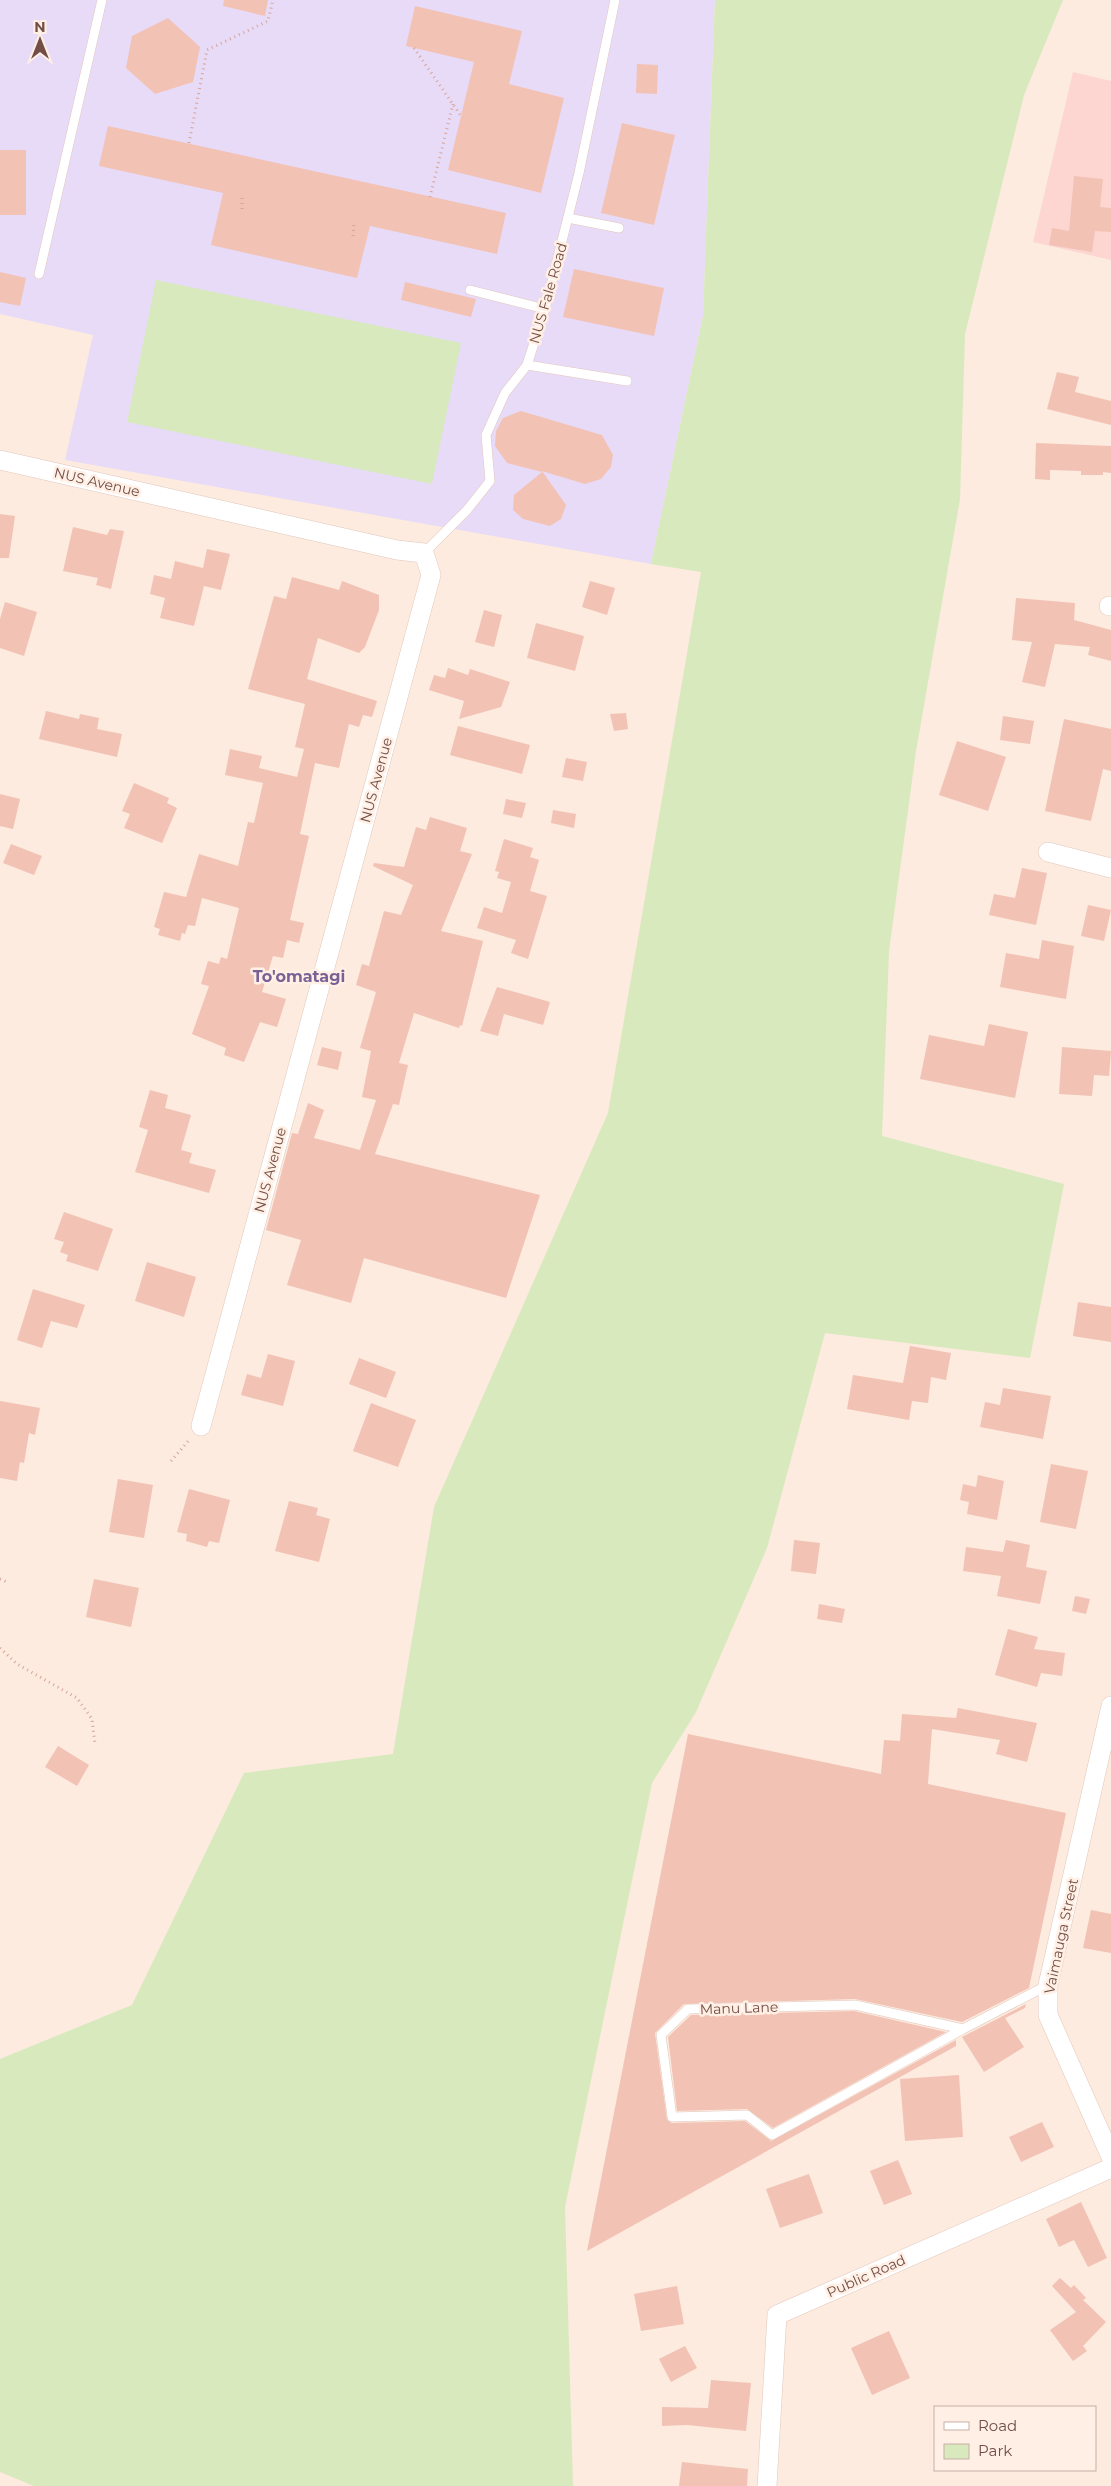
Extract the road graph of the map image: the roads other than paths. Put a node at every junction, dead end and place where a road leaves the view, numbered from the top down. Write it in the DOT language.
graph roads {
  1 [pos="102,0"];
  2 [pos="615,0"];
  3 [pos="568,218"];
  4 [pos="619,228"];
  5 [pos="39,274"];
  6 [pos="470,290"];
  7 [pos="545,308"];
  8 [pos="527,365"];
  9 [pos="627,381"];
  10 [pos="0,460"];
  11 [pos="424,553"];
  12 [pos="1048,852"];
  13 [pos="1111,868"];
  14 [pos="202,1426"];
  15 [pos="1111,1706"];
  16 [pos="1048,1985"];
  17 [pos="963,2029"];
  18 [pos="1111,2156"];
  19 [pos="1111,2168"];
  20 [pos="766,2486"];
  1 -- 5 [label="lane"];
  2 -- 3 [label="lane, NUS Fale Road"];
  3 -- 4 [label="lane"];
  3 -- 7 [label="lane, NUS Fale Road"];
  6 -- 7 [label="lane"];
  7 -- 8 [label="lane, NUS Fale Road"];
  8 -- 9 [label="lane"];
  8 -- 11 [label="lane, NUS Fale Road"];
  10 -- 11 [label="street, NUS Avenue"];
  11 -- 14 [label="street, NUS Avenue"];
  12 -- 13 [label="street"];
  15 -- 16 [label="street, Vaimauga Street"];
  16 -- 17 [label="lane, Manu Lane"];
  16 -- 18 [label="street, Vaimauga Street"];
  17 -- 17 [label="lane, Manu Lane"];
  19 -- 20 [label="street, Public Road"];
}
